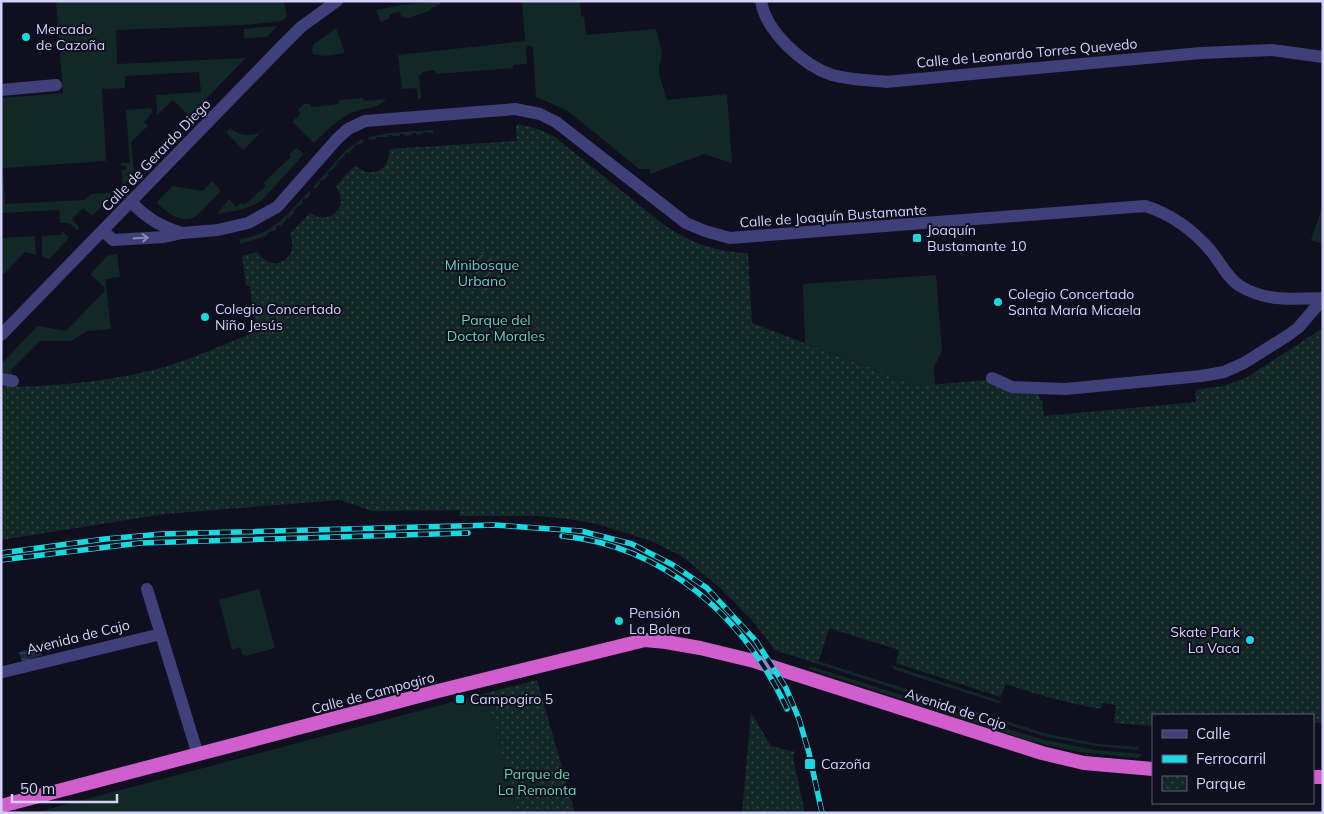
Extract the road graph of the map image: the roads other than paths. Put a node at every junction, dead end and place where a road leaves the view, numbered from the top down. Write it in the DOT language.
graph roads {
  1 [pos="337,1"];
  2 [pos="751,1"];
  3 [pos="762,5"];
  4 [pos="1323,57"];
  5 [pos="56,85"];
  6 [pos="1,90"];
  7 [pos="131,202"];
  8 [pos="103,231"];
  9 [pos="182,233"];
  10 [pos="1323,299"];
  11 [pos="1,334"];
  12 [pos="992,378"];
  13 [pos="147,589"];
  14 [pos="161,634"];
  15 [pos="754,661"];
  16 [pos="3,672"];
  17 [pos="198,755"];
  18 [pos="1152,769"];
  19 [pos="1,806"];
  1 -- 7 [label="street, Calle de Gerardo Diego"];
  2 -- 3 [label="street, Calle de Leonardo Torres Quevedo"];
  3 -- 4 [label="street, Calle de Leonardo Torres Quevedo"];
  5 -- 6 [label="street"];
  7 -- 8 [label="street, Calle de Gerardo Diego"];
  7 -- 9 [label="street, Calle de Joaquín Bustamante"];
  8 -- 9 [label="street, Calle de Joaquín Bustamante, one-way"];
  8 -- 11 [label="street, Calle de Gerardo Diego"];
  9 -- 10 [label="street, Calle de Joaquín Bustamante"];
  10 -- 12 [label="street"];
  13 -- 14 [label="street"];
  14 -- 16 [label="street, Avenida de Cajo"];
  14 -- 17 [label="street"];
  15 -- 17 [label="highway, Calle de Campogiro"];
  15 -- 18 [label="highway, Avenida de Cajo"];
  17 -- 19 [label="highway, Calle de Campogiro"];
}
